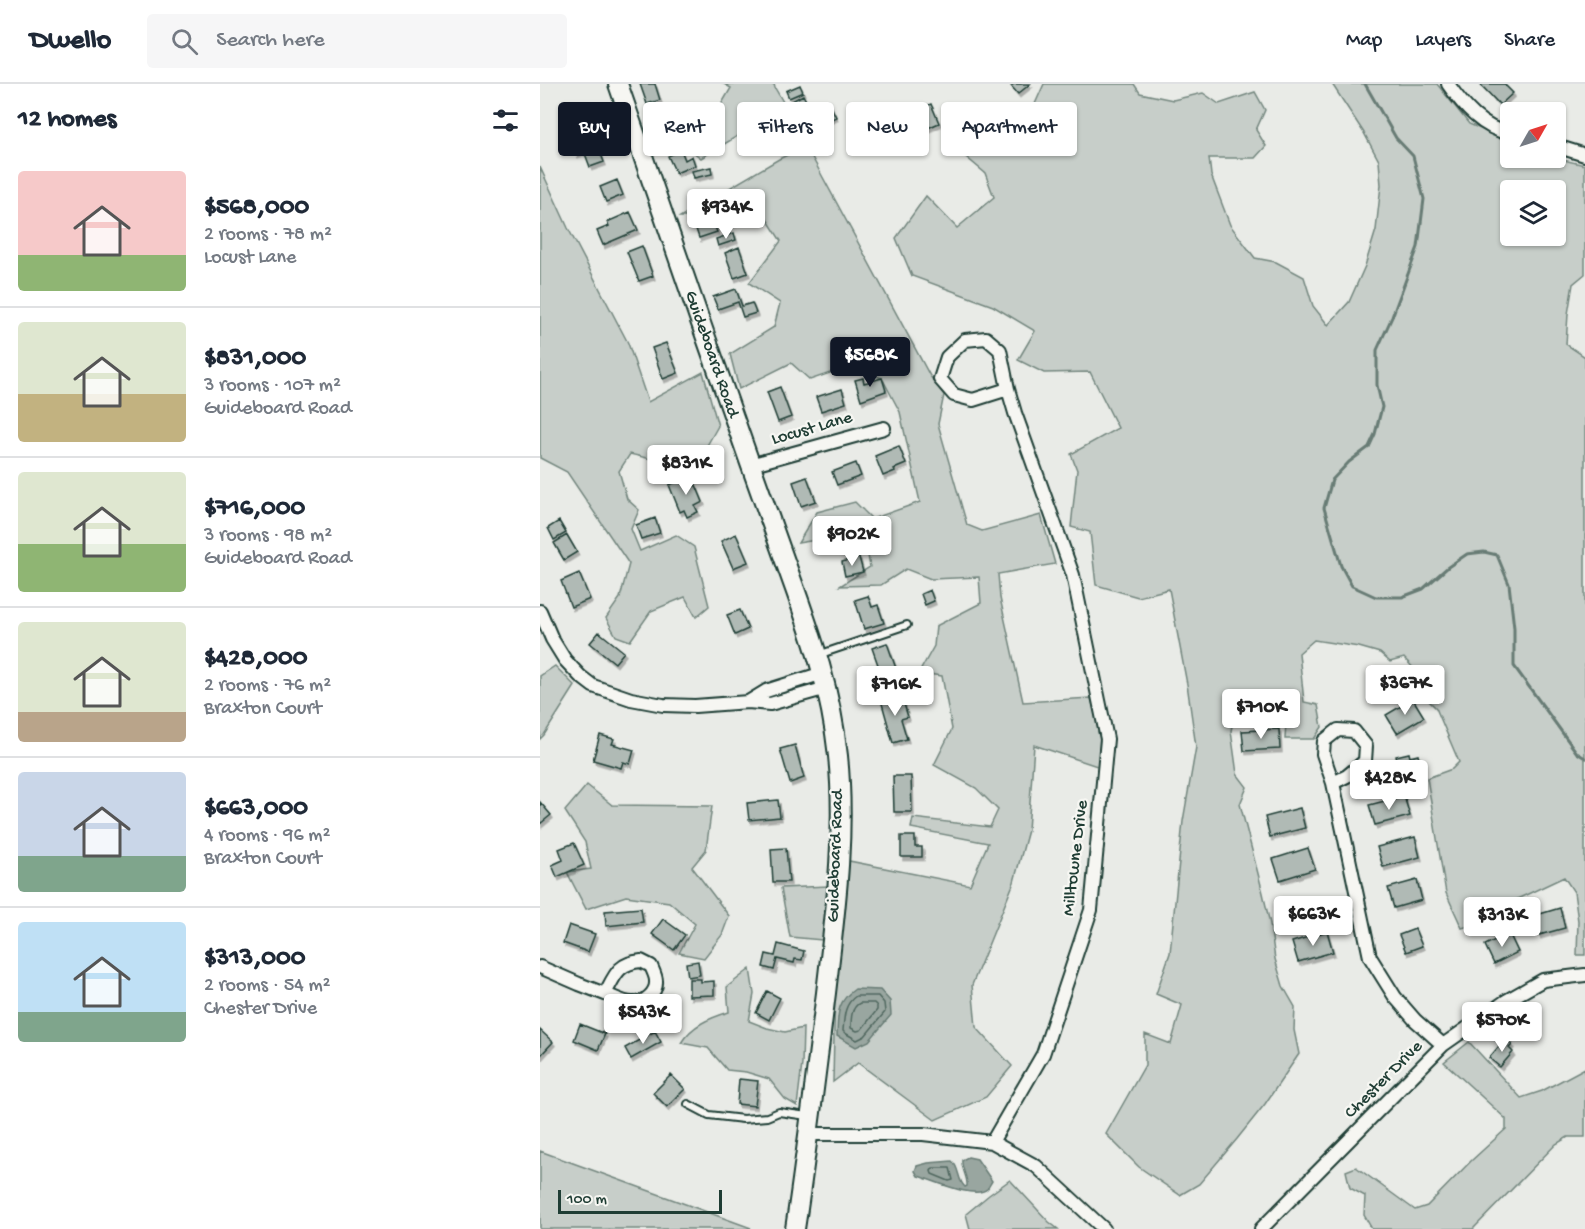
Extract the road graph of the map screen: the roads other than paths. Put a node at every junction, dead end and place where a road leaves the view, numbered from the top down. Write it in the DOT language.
graph roads {
  1 [pos="618,84"];
  2 [pos="1448,84"];
  3 [pos="1500,131"];
  4 [pos="1566,149"];
  5 [pos="1585,155"];
  6 [pos="1008,389"];
  7 [pos="884,428"];
  8 [pos="750,465"];
  9 [pos="540,611"];
  10 [pos="907,625"];
  11 [pos="818,655"];
  12 [pos="825,680"];
  13 [pos="1333,783"];
  14 [pos="540,967"];
  15 [pos="1585,975"];
  16 [pos="605,994"];
  17 [pos="1443,1045"];
  18 [pos="688,1104"];
  19 [pos="810,1125"];
  20 [pos="992,1142"];
  21 [pos="795,1229"];
  22 [pos="1104,1229"];
  23 [pos="1261,1229"];
  1 -- 8 [label="street, Guideboard Road"];
  2 -- 3 [label="street"];
  4 -- 5 [label="street"];
  6 -- 6 [label="street, Milltowne Drive"];
  6 -- 20 [label="street, Milltowne Drive"];
  7 -- 8 [label="street, Locust Lane"];
  8 -- 11 [label="street, Guideboard Road"];
  9 -- 12 [label="street"];
  10 -- 11 [label="lane"];
  11 -- 12 [label="street, Guideboard Road"];
  12 -- 19 [label="street, Guideboard Road"];
  13 -- 13 [label="street"];
  13 -- 17 [label="street"];
  14 -- 16 [label="street"];
  15 -- 17 [label="street, Chester Drive"];
  17 -- 23 [label="street, Chester Drive"];
  18 -- 19 [label="lane"];
  19 -- 20 [label="street"];
  19 -- 21 [label="street, Guideboard Road"];
  20 -- 22 [label="street"];
}
